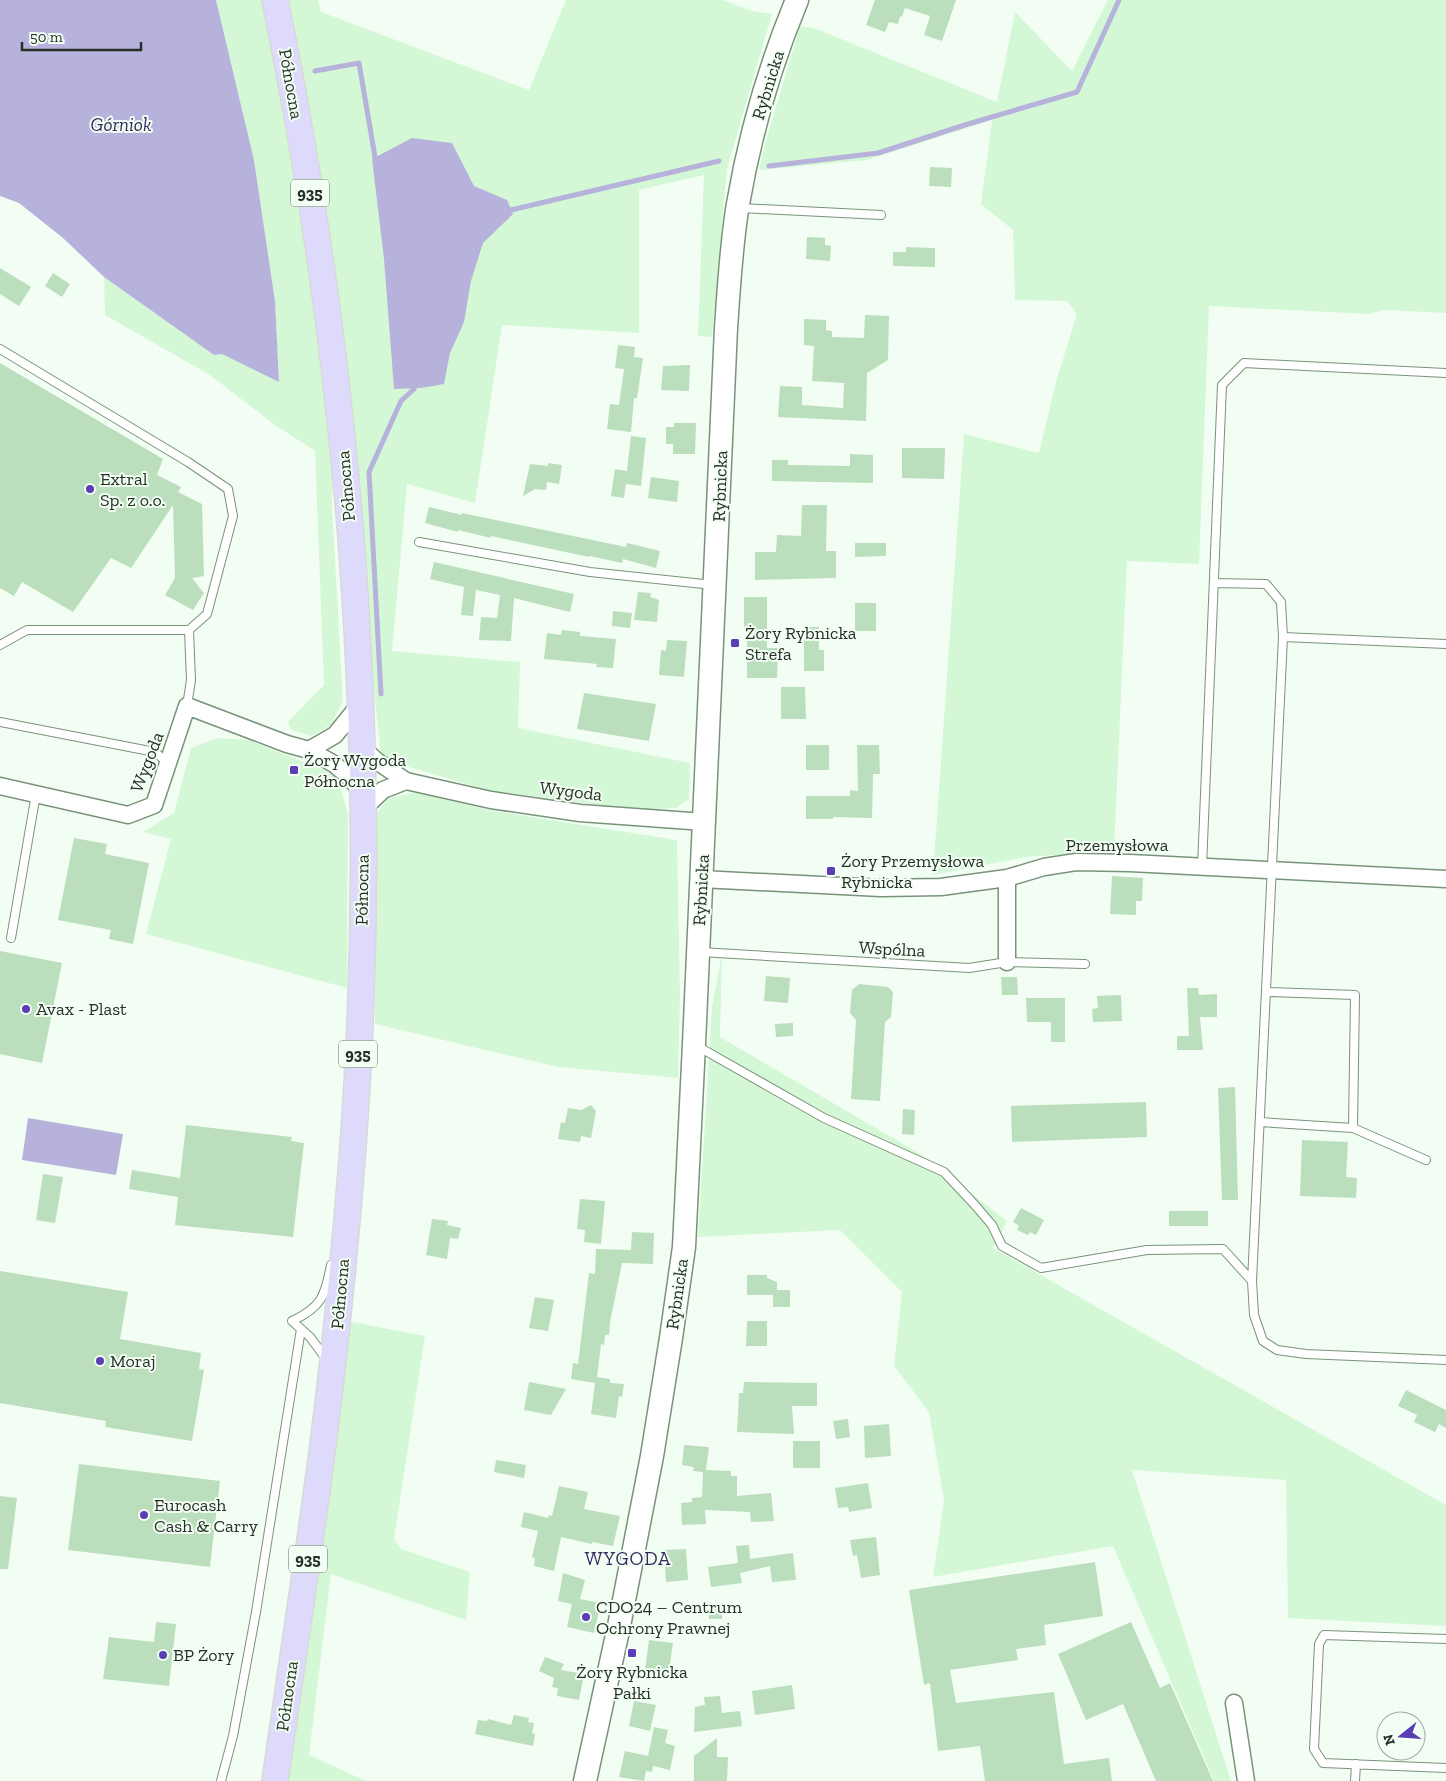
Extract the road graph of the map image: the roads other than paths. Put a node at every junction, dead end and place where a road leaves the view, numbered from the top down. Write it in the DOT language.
graph roads {
  1 [pos="275,0"];
  2 [pos="797,0"];
  3 [pos="738,208"];
  4 [pos="881,215"];
  5 [pos="0,349"];
  6 [pos="1446,373"];
  7 [pos="419,542"];
  8 [pos="1215,583"];
  9 [pos="715,585"];
  10 [pos="189,630"];
  11 [pos="1283,637"];
  12 [pos="0,644"];
  13 [pos="1446,644"];
  14 [pos="360,704"];
  15 [pos="187,706"];
  16 [pos="0,722"];
  17 [pos="361,747"];
  18 [pos="309,750"];
  19 [pos="168,763"];
  20 [pos="406,781"];
  21 [pos="0,786"];
  22 [pos="36,794"];
  23 [pos="362,800"];
  24 [pos="704,822"];
  25 [pos="1202,867"];
  26 [pos="1273,870"];
  27 [pos="1007,878"];
  28 [pos="701,879"];
  29 [pos="1446,879"];
  30 [pos="11,938"];
  31 [pos="698,952"];
  32 [pos="1008,962"];
  33 [pos="1085,964"];
  34 [pos="1267,992"];
  35 [pos="694,1044"];
  36 [pos="1260,1122"];
  37 [pos="1353,1128"];
  38 [pos="1426,1160"];
  39 [pos="337,1248"];
  40 [pos="1252,1281"];
  41 [pos="301,1329"];
  42 [pos="1446,1360"];
  43 [pos="332,1369"];
  44 [pos="1446,1639"];
  45 [pos="1234,1703"];
  46 [pos="1356,1764"];
  47 [pos="1446,1768"];
  48 [pos="221,1781"];
  49 [pos="275,1781"];
  50 [pos="585,1781"];
  51 [pos="1246,1781"];
  52 [pos="1355,1781"];
  1 -- 14 [label="main road, Północna / 935"];
  2 -- 3 [label="street, Rybnicka"];
  3 -- 4 [label="lane"];
  3 -- 9 [label="street, Rybnicka"];
  5 -- 10 [label="lane"];
  6 -- 8 [label="lane"];
  7 -- 9 [label="lane"];
  8 -- 11 [label="lane"];
  8 -- 25 [label="lane"];
  9 -- 24 [label="street, Rybnicka"];
  10 -- 12 [label="lane"];
  10 -- 15 [label="lane"];
  11 -- 13 [label="lane"];
  11 -- 26 [label="lane"];
  14 -- 17 [label="main road, Północna / 935"];
  14 -- 18 [label="street"];
  15 -- 18 [label="street"];
  15 -- 19 [label="street, Wygoda"];
  16 -- 19 [label="lane"];
  17 -- 20 [label="street"];
  17 -- 23 [label="main road, Północna / 935"];
  18 -- 23 [label="street"];
  19 -- 22 [label="street, Wygoda"];
  20 -- 23 [label="street"];
  20 -- 24 [label="street, Wygoda"];
  21 -- 22 [label="street, Wygoda"];
  22 -- 30 [label="lane"];
  23 -- 39 [label="main road, Północna / 935"];
  24 -- 28 [label="street, Rybnicka"];
  25 -- 26 [label="street, Przemysłowa"];
  25 -- 27 [label="street, Przemysłowa"];
  26 -- 29 [label="street, Przemysłowa"];
  26 -- 34 [label="lane"];
  27 -- 28 [label="street, Przemysłowa"];
  27 -- 32 [label="street"];
  28 -- 31 [label="street, Rybnicka"];
  31 -- 32 [label="lane, Wspólna"];
  31 -- 35 [label="street, Rybnicka"];
  32 -- 33 [label="lane, Wspólna"];
  34 -- 36 [label="lane"];
  34 -- 37 [label="lane"];
  35 -- 40 [label="lane"];
  35 -- 50 [label="street, Rybnicka"];
  36 -- 37 [label="lane"];
  36 -- 40 [label="lane"];
  37 -- 38 [label="lane"];
  39 -- 41 [label="lane"];
  39 -- 43 [label="main road, Północna / 935"];
  40 -- 42 [label="lane"];
  41 -- 43 [label="lane"];
  41 -- 48 [label="lane"];
  43 -- 49 [label="main road, Północna / 935"];
  44 -- 46 [label="lane"];
  45 -- 51 [label="street"];
  46 -- 47 [label="lane"];
  46 -- 52 [label="lane"];
}
